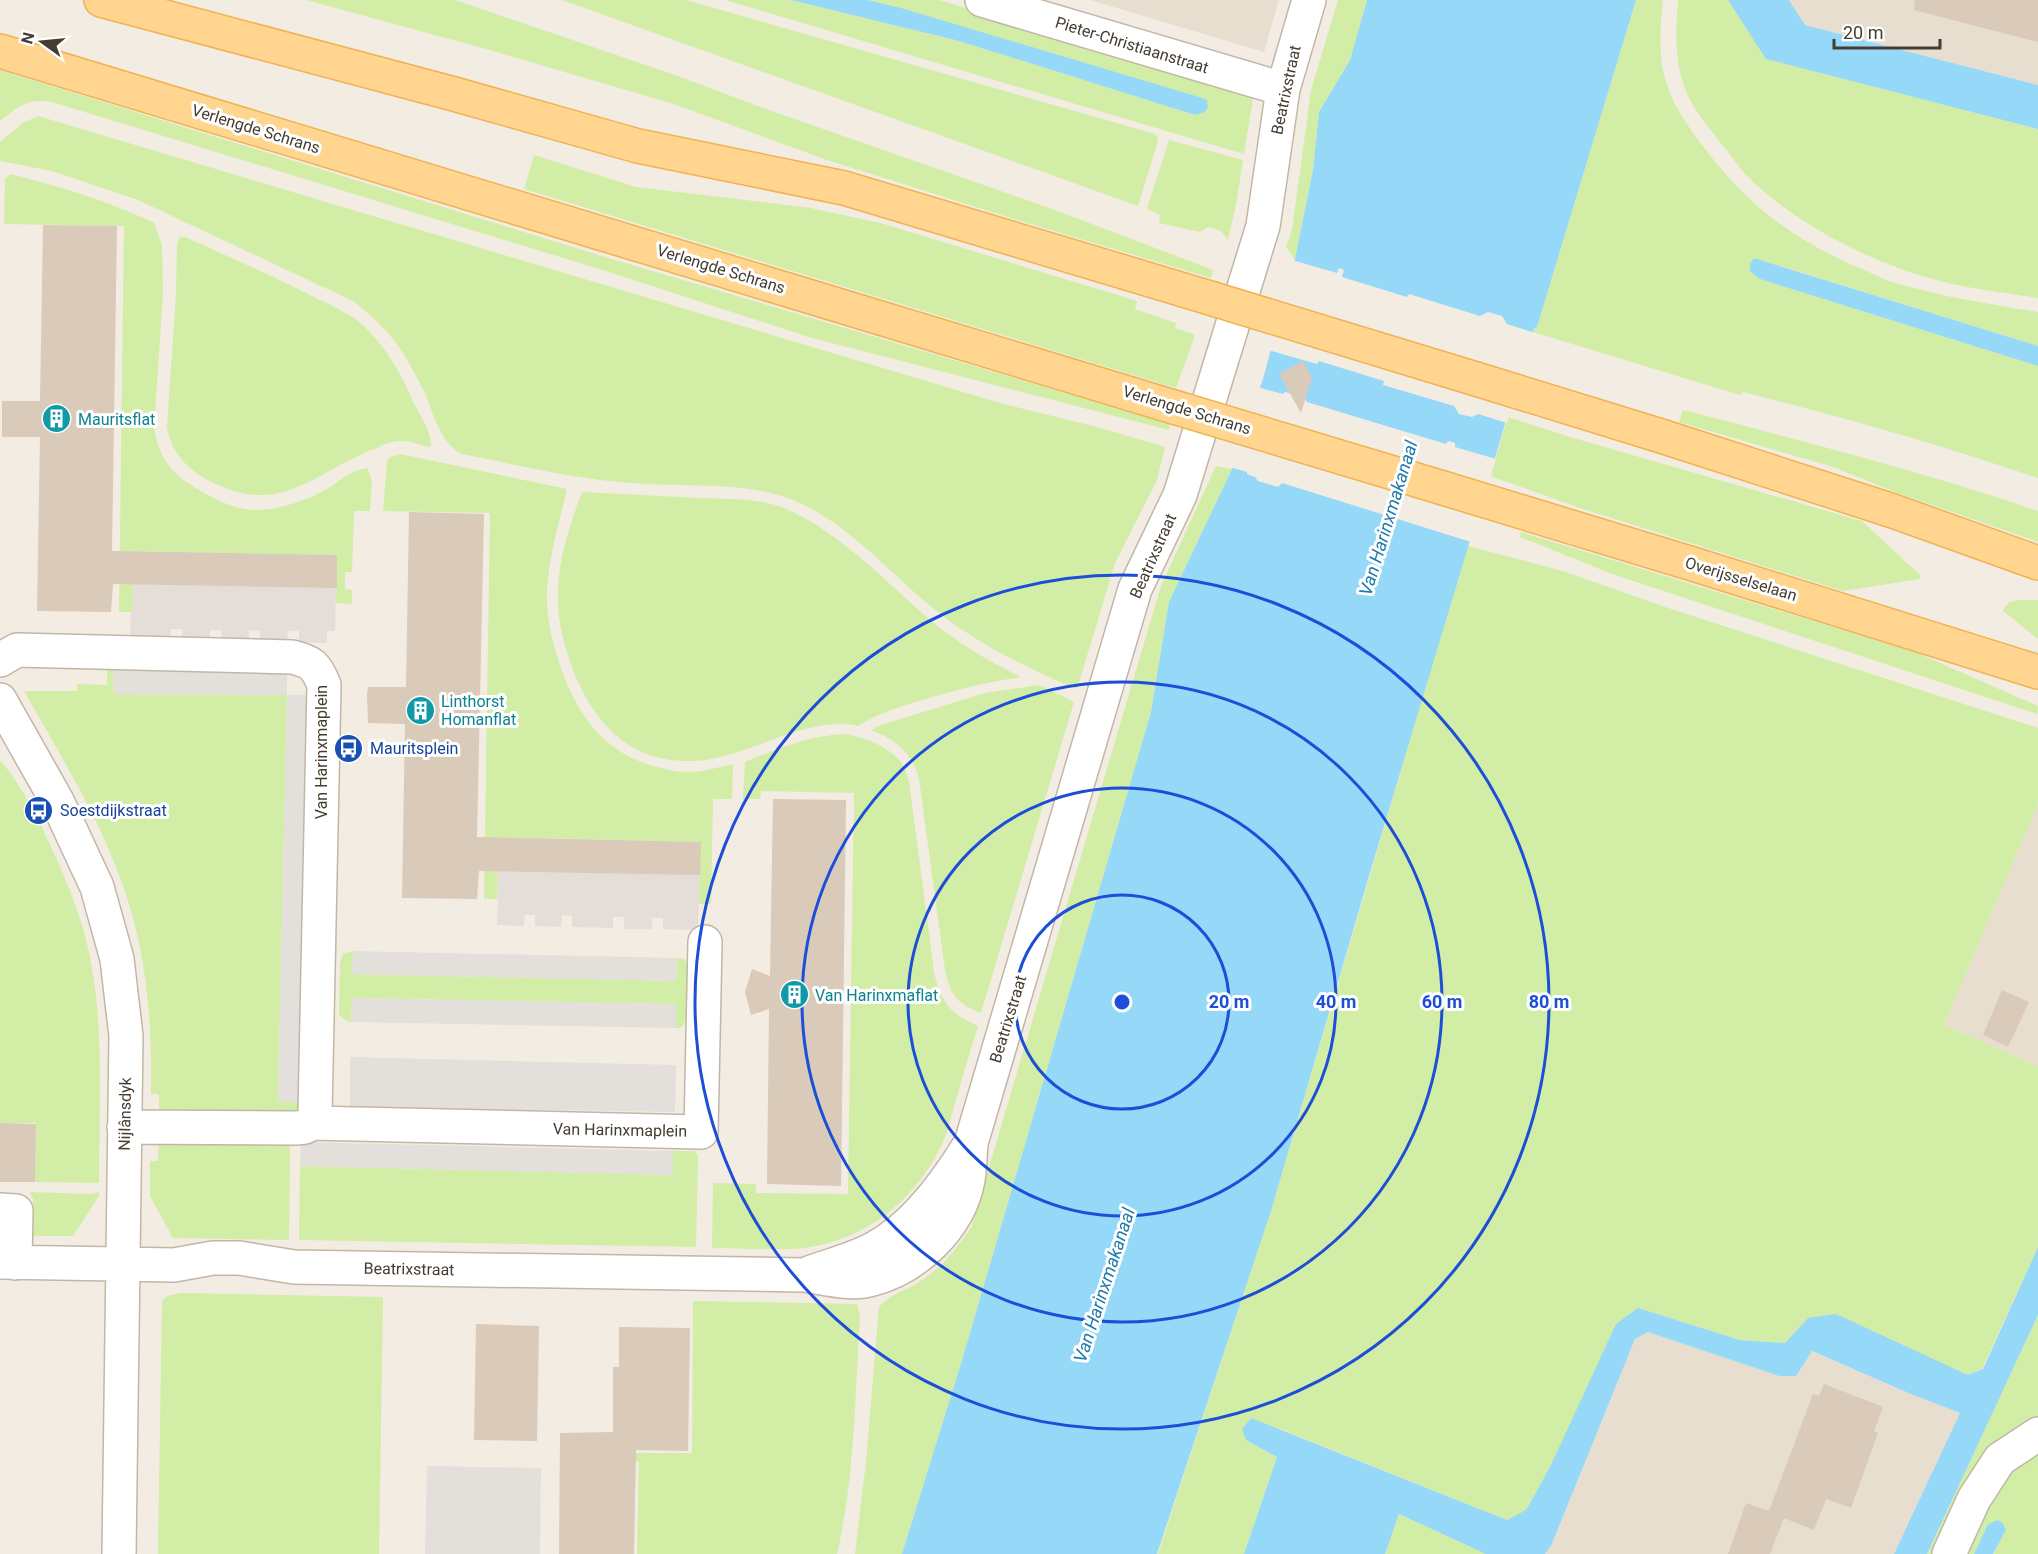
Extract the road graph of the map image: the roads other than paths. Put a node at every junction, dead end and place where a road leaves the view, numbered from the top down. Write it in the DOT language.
graph roads {
  1 [pos="101,0"];
  2 [pos="982,0"];
  3 [pos="1309,0"];
  4 [pos="0,51"];
  5 [pos="1283,89"];
  6 [pos="1443,488"];
  7 [pos="2038,563"];
  8 [pos="0,660"];
  9 [pos="2038,672"];
  10 [pos="0,700"];
  11 [pos="705,942"];
  12 [pos="312,1123"];
  13 [pos="124,1127"];
  14 [pos="0,1210"];
  15 [pos="8,1262"];
  16 [pos="123,1264"];
  17 [pos="2038,1434"];
  18 [pos="118,1554"];
  19 [pos="1949,1554"];
  1 -- 7 [label="main road, bridge"];
  2 -- 5 [label="street, Pieter-Christiaanstraat"];
  3 -- 5 [label="street, Beatrixstraat"];
  4 -- 6 [label="main road, Verlengde Schrans, bridge"];
  5 -- 16 [label="street, Beatrixstraat"];
  6 -- 9 [label="main road, Overijsselselaan"];
  8 -- 12 [label="street, Van Harinxmaplein"];
  10 -- 13 [label="street, Nijlânsdyk"];
  11 -- 12 [label="street, Van Harinxmaplein"];
  12 -- 13 [label="street, Van Harinxmaplein"];
  13 -- 16 [label="street, Nijlânsdyk"];
  14 -- 15 [label="street, Beatrixstraat"];
  15 -- 16 [label="street, Beatrixstraat"];
  16 -- 18 [label="street, Nijlânsdyk"];
  17 -- 19 [label="street"];
}
